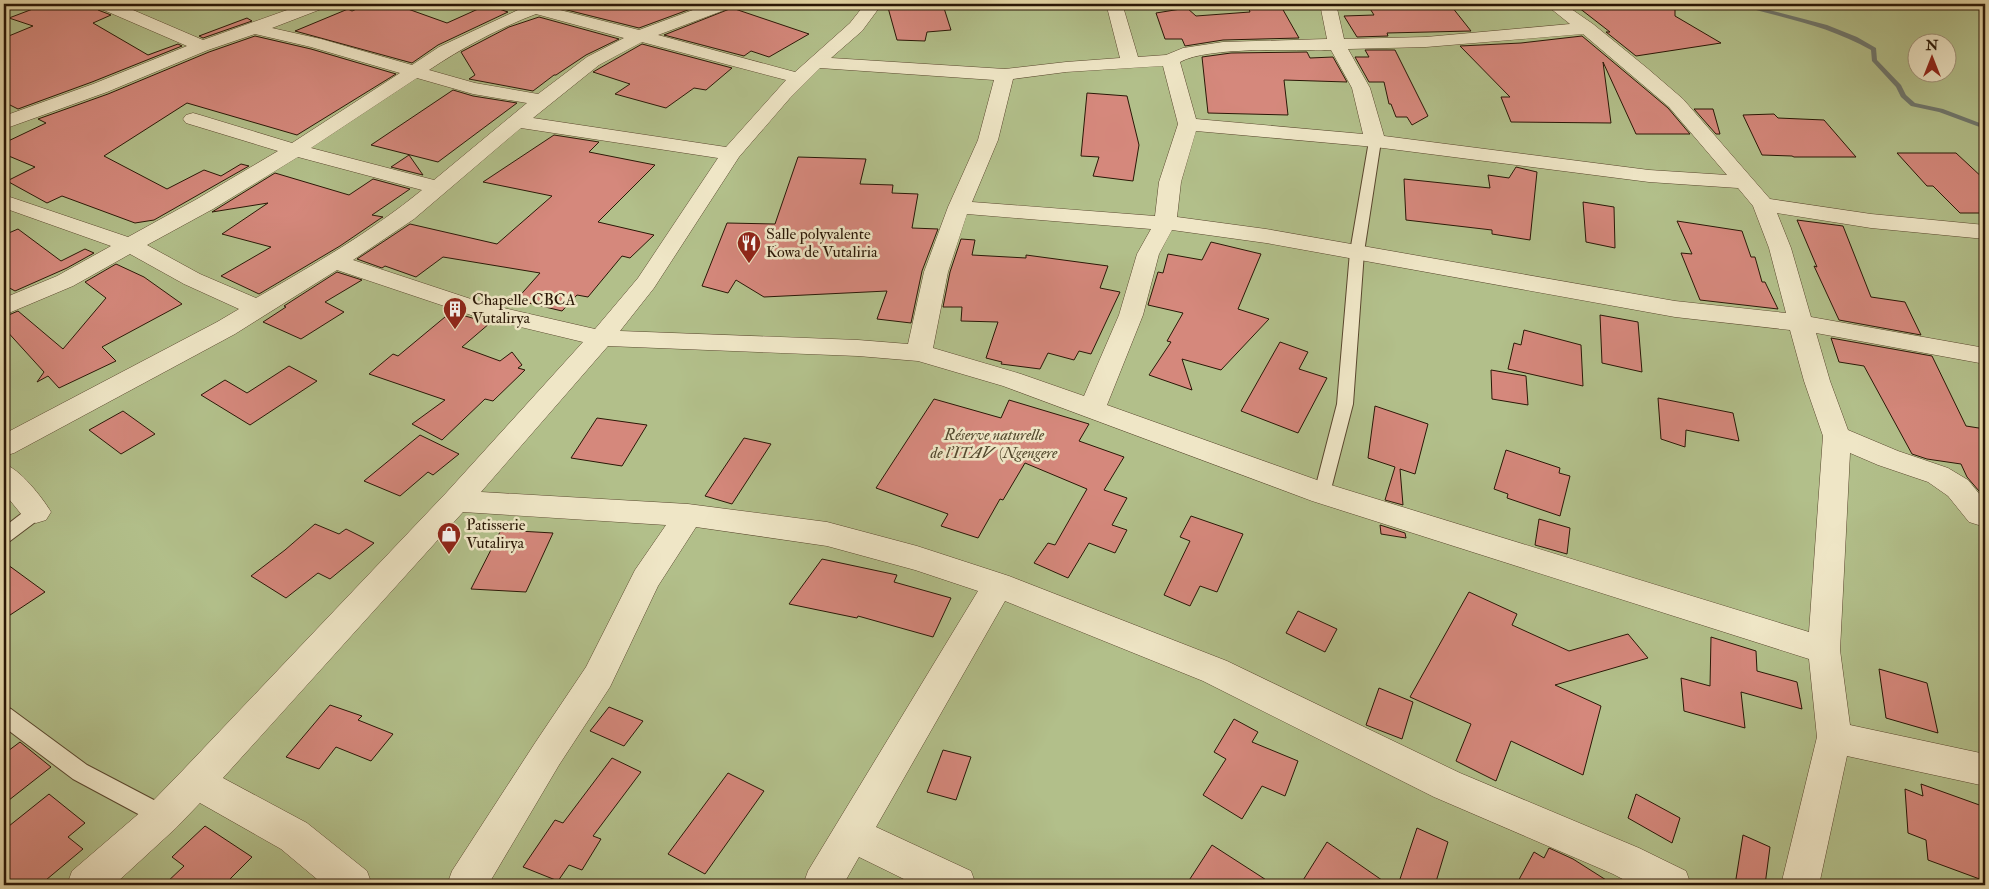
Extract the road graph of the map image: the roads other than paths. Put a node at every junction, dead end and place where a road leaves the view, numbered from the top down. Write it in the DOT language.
graph roads {
  1 [pos="105,4"];
  2 [pos="318,4"];
  3 [pos="874,4"];
  4 [pos="1110,4"];
  5 [pos="1328,4"];
  6 [pos="1552,4"];
  7 [pos="534,6"];
  8 [pos="711,6"];
  9 [pos="1587,28"];
  10 [pos="254,29"];
  11 [pos="640,36"];
  12 [pos="1337,45"];
  13 [pos="202,46"];
  14 [pos="1170,60"];
  15 [pos="1130,61"];
  16 [pos="806,70"];
  17 [pos="414,71"];
  18 [pos="1005,75"];
  19 [pos="542,100"];
  20 [pos="193,119"];
  21 [pos="516,121"];
  22 [pos="4,123"];
  23 [pos="1188,124"];
  24 [pos="1375,141"];
  25 [pos="295,150"];
  26 [pos="731,154"];
  27 [pos="1744,182"];
  28 [pos="436,187"];
  29 [pos="4,201"];
  30 [pos="1763,204"];
  31 [pos="959,207"];
  32 [pos="1165,223"];
  33 [pos="1985,232"];
  34 [pos="130,245"];
  35 [pos="1357,252"];
  36 [pos="335,262"];
  37 [pos="4,307"];
  38 [pos="257,308"];
  39 [pos="1802,323"];
  40 [pos="601,338"];
  41 [pos="919,353"];
  42 [pos="1985,356"];
  43 [pos="1092,409"];
  44 [pos="1837,436"];
  45 [pos="4,446"];
  46 [pos="4,474"];
  47 [pos="1322,493"];
  48 [pos="456,500"];
  49 [pos="36,512"];
  50 [pos="688,515"];
  51 [pos="1985,516"];
  52 [pos="4,536"];
  53 [pos="998,585"];
  54 [pos="1824,650"];
  55 [pos="4,715"];
  56 [pos="1834,737"];
  57 [pos="1985,770"];
  58 [pos="196,782"];
  59 [pos="163,816"];
  60 [pos="852,835"];
  61 [pos="86,885"];
  62 [pos="353,885"];
  63 [pos="466,885"];
  64 [pos="822,885"];
  65 [pos="957,885"];
  66 [pos="1672,885"];
  67 [pos="1800,885"];
  1 -- 13 [label="street"];
  2 -- 10 [label="street"];
  3 -- 16 [label="street"];
  4 -- 15 [label="street"];
  5 -- 12 [label="street"];
  6 -- 9 [label="street"];
  7 -- 11 [label="street"];
  7 -- 17 [label="street"];
  8 -- 11 [label="street"];
  9 -- 12 [label="street"];
  9 -- 27 [label="street"];
  10 -- 13 [label="street"];
  10 -- 17 [label="street"];
  11 -- 16 [label="street"];
  11 -- 19 [label="street"];
  12 -- 14 [label="street"];
  12 -- 24 [label="street"];
  13 -- 22 [label="street"];
  14 -- 15 [label="street"];
  14 -- 23 [label="street"];
  15 -- 18 [label="street"];
  16 -- 18 [label="street"];
  16 -- 26 [label="street"];
  17 -- 19 [label="street"];
  17 -- 25 [label="street"];
  18 -- 31 [label="street"];
  19 -- 21 [label="street"];
  20 -- 25 [label="street"];
  21 -- 26 [label="street"];
  21 -- 28 [label="street"];
  23 -- 24 [label="street"];
  23 -- 32 [label="street"];
  24 -- 27 [label="street"];
  24 -- 35 [label="lane"];
  25 -- 28 [label="street"];
  25 -- 34 [label="street"];
  26 -- 40 [label="street"];
  27 -- 30 [label="street"];
  28 -- 36 [label="street"];
  29 -- 34 [label="street"];
  30 -- 33 [label="street"];
  30 -- 39 [label="street"];
  31 -- 32 [label="street"];
  31 -- 41 [label="street"];
  32 -- 35 [label="street"];
  32 -- 43 [label="street"];
  34 -- 37 [label="street"];
  34 -- 38 [label="street"];
  35 -- 39 [label="street"];
  35 -- 47 [label="lane"];
  36 -- 38 [label="street"];
  36 -- 40 [label="street"];
  38 -- 45 [label="street"];
  39 -- 42 [label="street"];
  39 -- 44 [label="street"];
  40 -- 41 [label="street"];
  40 -- 48 [label="street"];
  41 -- 43 [label="street"];
  43 -- 47 [label="street"];
  44 -- 51 [label="street"];
  44 -- 54 [label="street"];
  46 -- 49 [label="street"];
  47 -- 54 [label="street"];
  48 -- 50 [label="street"];
  48 -- 58 [label="street"];
  49 -- 52 [label="lane"];
  50 -- 53 [label="street"];
  50 -- 63 [label="street"];
  53 -- 60 [label="street"];
  53 -- 66 [label="street"];
  54 -- 56 [label="street"];
  55 -- 59 [label="lane"];
  56 -- 57 [label="street"];
  56 -- 67 [label="street"];
  58 -- 59 [label="street"];
  58 -- 62 [label="street"];
  59 -- 61 [label="street"];
  60 -- 64 [label="street"];
  60 -- 65 [label="street"];
}
